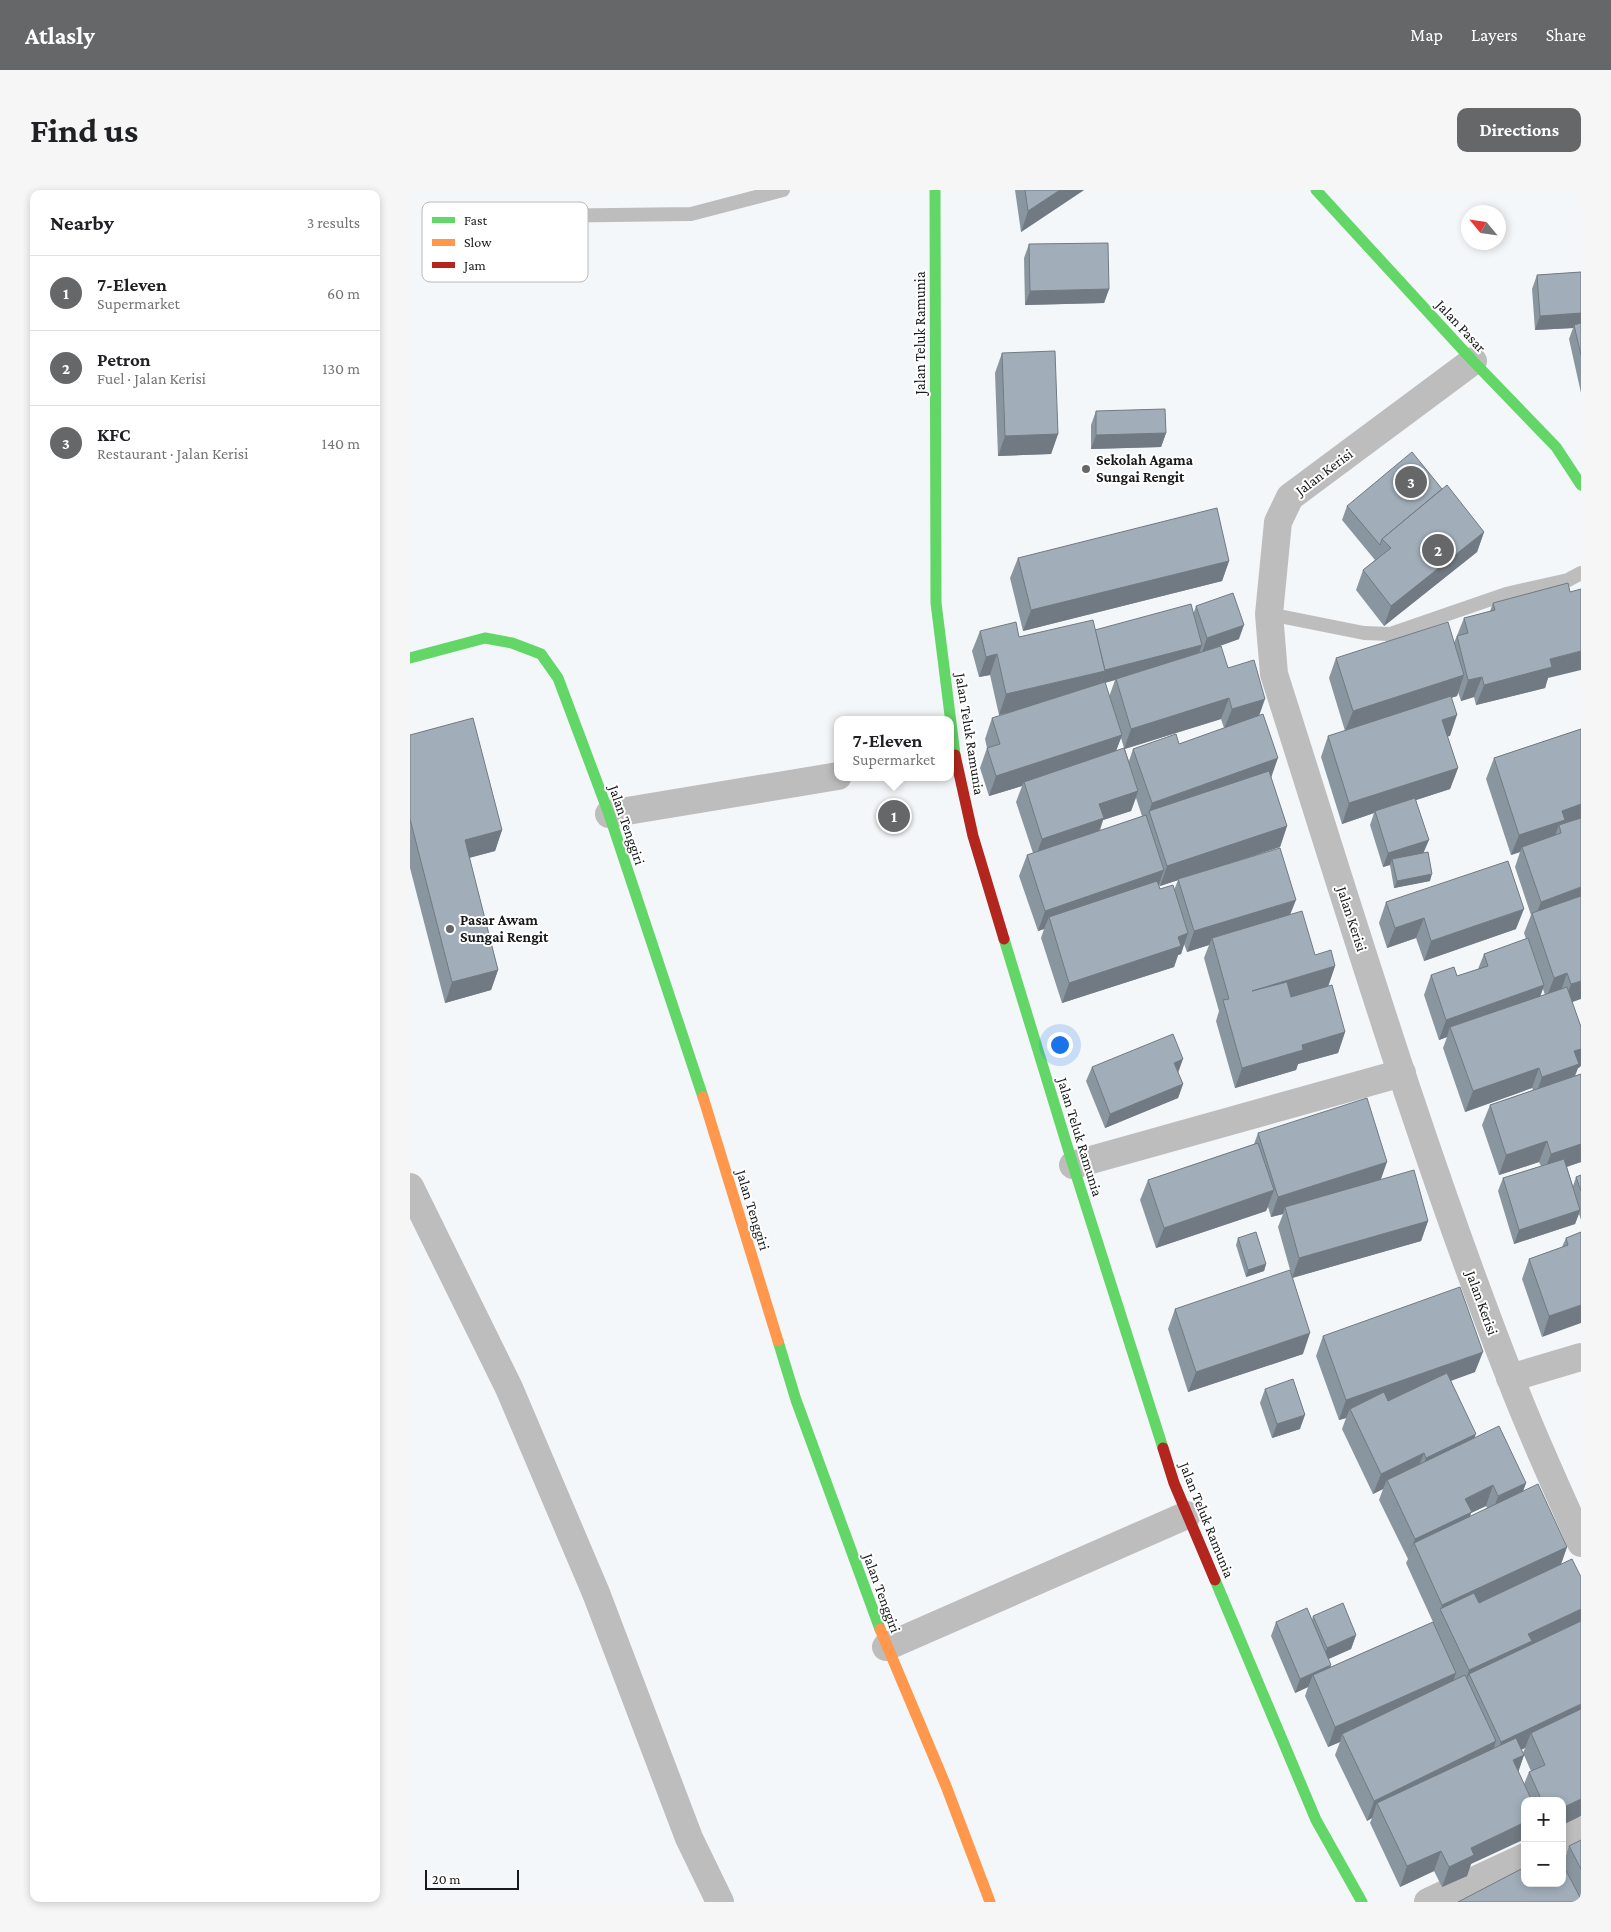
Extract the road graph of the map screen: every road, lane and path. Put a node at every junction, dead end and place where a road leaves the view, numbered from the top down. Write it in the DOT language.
graph roads {
  1 [pos="783,190"];
  2 [pos="935,190"];
  3 [pos="1316,190"];
  4 [pos="588,215"];
  5 [pos="1473,361"];
  6 [pos="1581,485"];
  7 [pos="1581,573"];
  8 [pos="1269,614"];
  9 [pos="410,658"];
  10 [pos="949,716"];
  11 [pos="954,760"];
  12 [pos="834,777"];
  13 [pos="609,814"];
  14 [pos="1402,1073"];
  15 [pos="1073,1164"];
  16 [pos="411,1191"];
  17 [pos="1581,1357"];
  18 [pos="1510,1378"];
  19 [pos="1187,1515"];
  20 [pos="1581,1543"];
  21 [pos="886,1647"];
  22 [pos="1581,1831"];
  23 [pos="1566,1838"];
  24 [pos="1521,1859"];
  25 [pos="720,1902"];
  26 [pos="990,1902"];
  27 [pos="1362,1902"];
  28 [pos="1428,1902"];
  1 -- 4 [label="lane"];
  2 -- 10 [label="street, Jalan Teluk Ramunia"];
  3 -- 5 [label="street, Jalan Pasar"];
  5 -- 6 [label="street, Jalan Pasar"];
  5 -- 8 [label="street, Jalan Kerisi"];
  7 -- 8 [label="lane"];
  8 -- 14 [label="street, Jalan Kerisi"];
  9 -- 13 [label="street, Jalan Tenggiri"];
  11 -- 15 [label="street, Jalan Teluk Ramunia"];
  12 -- 13 [label="street"];
  13 -- 21 [label="street, Jalan Tenggiri"];
  14 -- 15 [label="street"];
  14 -- 18 [label="street, Jalan Kerisi"];
  15 -- 19 [label="street, Jalan Teluk Ramunia"];
  16 -- 25 [label="street"];
  17 -- 18 [label="street"];
  18 -- 20 [label="street, Jalan Kerisi"];
  19 -- 21 [label="street"];
  19 -- 27 [label="street, Jalan Teluk Ramunia"];
  21 -- 26 [label="street, Jalan Tenggiri"];
  22 -- 23 [label="street"];
  24 -- 28 [label="street"];
}
